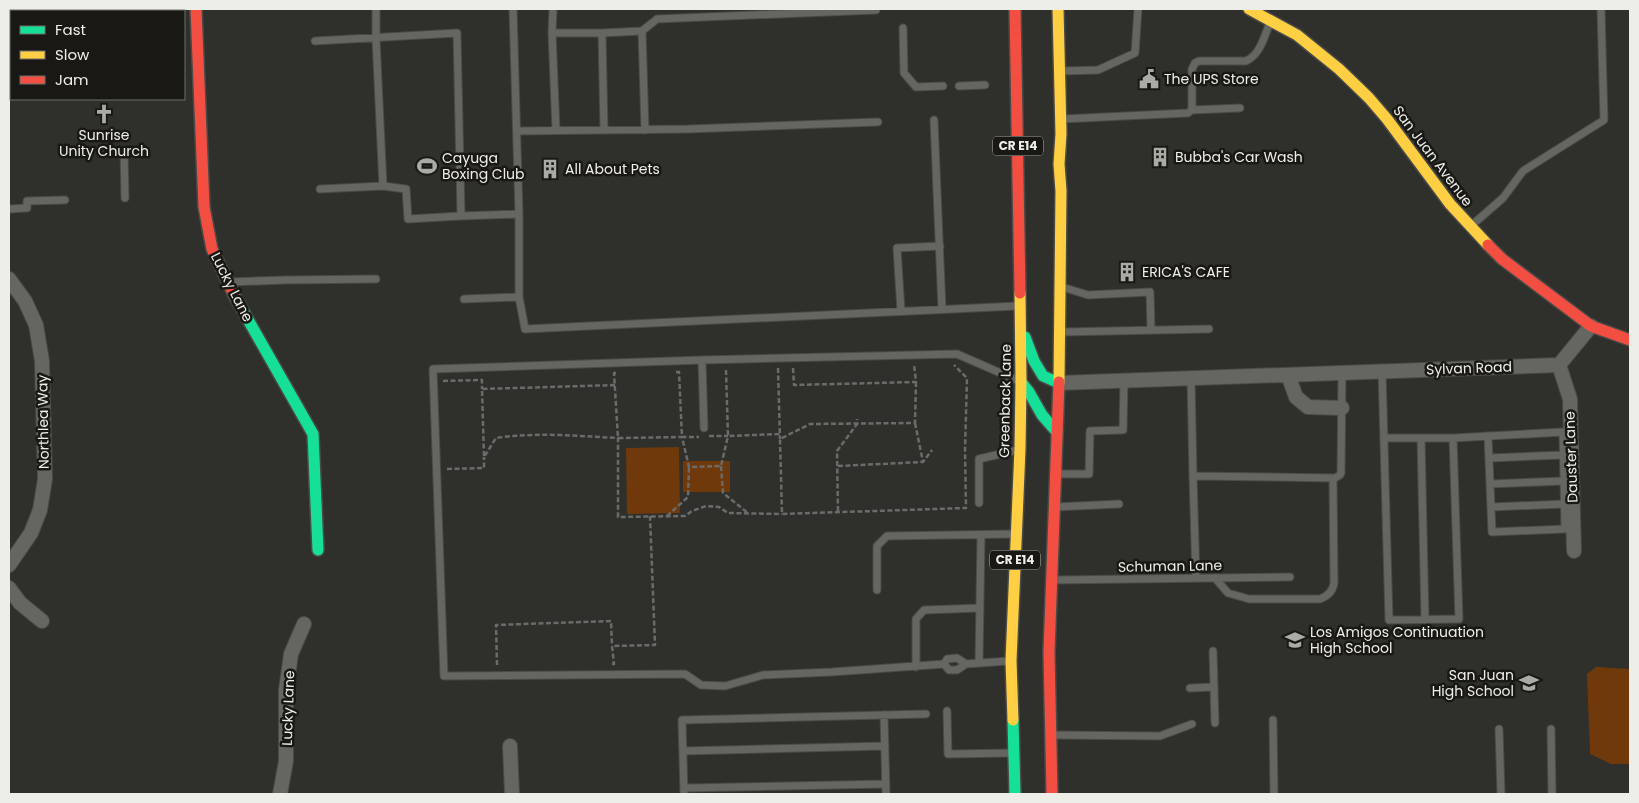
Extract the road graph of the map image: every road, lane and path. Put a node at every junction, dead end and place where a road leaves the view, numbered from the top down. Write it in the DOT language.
graph roads {
  1 [pos="196,9"];
  2 [pos="376,9"];
  3 [pos="513,9"];
  4 [pos="553,9"];
  5 [pos="1015,9"];
  6 [pos="1058,9"];
  7 [pos="1138,9"];
  8 [pos="1250,9"];
  9 [pos="1601,9"];
  10 [pos="876,10"];
  11 [pos="1271,20"];
  12 [pos="903,28"];
  13 [pos="642,31"];
  14 [pos="552,33"];
  15 [pos="602,33"];
  16 [pos="376,39"];
  17 [pos="315,41"];
  18 [pos="1060,71"];
  19 [pos="985,85"];
  20 [pos="943,86"];
  21 [pos="959,86"];
  22 [pos="1240,108"];
  23 [pos="1192,110"];
  24 [pos="1060,119"];
  25 [pos="934,120"];
  26 [pos="878,122"];
  27 [pos="556,130"];
  28 [pos="604,130"];
  29 [pos="645,130"];
  30 [pos="516,131"];
  31 [pos="124,150"];
  32 [pos="383,186"];
  33 [pos="320,189"];
  34 [pos="125,198"];
  35 [pos="65,200"];
  36 [pos="9,209"];
  37 [pos="519,214"];
  38 [pos="460,216"];
  39 [pos="1470,227"];
  40 [pos="940,246"];
  41 [pos="9,279"];
  42 [pos="376,279"];
  43 [pos="227,283"];
  44 [pos="1060,286"];
  45 [pos="519,297"];
  46 [pos="464,299"];
  47 [pos="1020,306"];
  48 [pos="942,309"];
  49 [pos="901,311"];
  50 [pos="1020,325"];
  51 [pos="1591,326"];
  52 [pos="1209,329"];
  53 [pos="1152,330"];
  54 [pos="1059,332"];
  55 [pos="1630,340"];
  56 [pos="702,360"];
  57 [pos="951,363"];
  58 [pos="914,364"];
  59 [pos="1559,365"];
  60 [pos="734,370"];
  61 [pos="1382,371"];
  62 [pos="670,372"];
  63 [pos="624,373"];
  64 [pos="1342,373"];
  65 [pos="1288,375"];
  66 [pos="1191,378"];
  67 [pos="1124,380"];
  68 [pos="442,381"];
  69 [pos="916,382"];
  70 [pos="1021,382"];
  71 [pos="1059,383"];
  72 [pos="615,385"];
  73 [pos="482,389"];
  74 [pos="1342,408"];
  75 [pos="857,420"];
  76 [pos="915,423"];
  77 [pos="857,424"];
  78 [pos="704,428"];
  79 [pos="1057,432"];
  80 [pos="780,434"];
  81 [pos="728,436"];
  82 [pos="1488,436"];
  83 [pos="682,437"];
  84 [pos="618,438"];
  85 [pos="1384,438"];
  86 [pos="1421,438"];
  87 [pos="1453,438"];
  88 [pos="780,439"];
  89 [pos="932,450"];
  90 [pos="1020,450"];
  91 [pos="1563,455"];
  92 [pos="484,457"];
  93 [pos="1489,458"];
  94 [pos="923,462"];
  95 [pos="721,466"];
  96 [pos="838,466"];
  97 [pos="688,467"];
  98 [pos="444,469"];
  99 [pos="1055,474"];
  100 [pos="1193,476"];
  101 [pos="1333,478"];
  102 [pos="1564,481"];
  103 [pos="1490,484"];
  104 [pos="979,502"];
  105 [pos="1119,504"];
  106 [pos="1564,504"];
  107 [pos="1491,507"];
  108 [pos="1054,508"];
  109 [pos="838,511"];
  110 [pos="748,513"];
  111 [pos="782,514"];
  112 [pos="650,516"];
  113 [pos="668,516"];
  114 [pos="1016,534"];
  115 [pos="981,535"];
  116 [pos="318,550"];
  117 [pos="1574,551"];
  118 [pos="9,565"];
  119 [pos="1196,578"];
  120 [pos="1215,578"];
  121 [pos="1290,578"];
  122 [pos="1051,580"];
  123 [pos="9,588"];
  124 [pos="877,590"];
  125 [pos="980,608"];
  126 [pos="1425,619"];
  127 [pos="42,621"];
  128 [pos="304,624"];
  129 [pos="612,646"];
  130 [pos="1213,652"];
  131 [pos="1011,661"];
  132 [pos="979,663"];
  133 [pos="605,664"];
  134 [pos="916,666"];
  135 [pos="497,668"];
  136 [pos="1214,687"];
  137 [pos="1190,688"];
  138 [pos="947,711"];
  139 [pos="926,714"];
  140 [pos="884,715"];
  141 [pos="1273,720"];
  142 [pos="1215,723"];
  143 [pos="1192,724"];
  144 [pos="1551,729"];
  145 [pos="1499,730"];
  146 [pos="1051,735"];
  147 [pos="510,746"];
  148 [pos="885,746"];
  149 [pos="683,751"];
  150 [pos="1015,752"];
  151 [pos="886,784"];
  152 [pos="684,791"];
  153 [pos="1274,793"];
  154 [pos="280,794"];
  155 [pos="512,794"];
  156 [pos="886,794"];
  157 [pos="1016,794"];
  158 [pos="1052,794"];
  159 [pos="1501,794"];
  160 [pos="1552,794"];
  1 -- 43 [label="main road, Lucky Lane"];
  2 -- 16 [label="lane"];
  3 -- 30 [label="lane"];
  4 -- 14 [label="lane"];
  5 -- 47 [label="main road, Greenback Lane / CR E14"];
  6 -- 18 [label="main road, CR E14"];
  7 -- 18 [label="lane"];
  8 -- 11 [label="main road, San Juan Avenue"];
  9 -- 39 [label="lane"];
  10 -- 13 [label="lane"];
  11 -- 23 [label="lane"];
  11 -- 39 [label="main road, San Juan Avenue"];
  12 -- 20 [label="lane"];
  13 -- 15 [label="lane"];
  13 -- 29 [label="lane"];
  14 -- 15 [label="lane"];
  14 -- 27 [label="lane"];
  15 -- 28 [label="lane"];
  16 -- 17 [label="lane"];
  16 -- 32 [label="lane"];
  16 -- 38 [label="lane"];
  18 -- 24 [label="main road, CR E14"];
  19 -- 21 [label="lane"];
  22 -- 23 [label="lane"];
  23 -- 24 [label="lane"];
  24 -- 44 [label="main road, CR E14"];
  25 -- 40 [label="lane"];
  26 -- 29 [label="lane"];
  27 -- 28 [label="lane"];
  27 -- 30 [label="lane"];
  28 -- 29 [label="lane"];
  30 -- 37 [label="lane"];
  31 -- 34 [label="lane"];
  32 -- 33 [label="lane"];
  32 -- 38 [label="lane"];
  35 -- 36 [label="lane"];
  37 -- 38 [label="lane"];
  37 -- 45 [label="lane"];
  39 -- 51 [label="main road, San Juan Avenue"];
  40 -- 48 [label="lane"];
  40 -- 49 [label="lane"];
  41 -- 118 [label="street, Northlea Way"];
  42 -- 43 [label="lane"];
  43 -- 116 [label="main road, Lucky Lane"];
  44 -- 53 [label="lane"];
  44 -- 54 [label="main road, CR E14"];
  45 -- 46 [label="lane"];
  45 -- 49 [label="lane"];
  47 -- 48 [label="lane"];
  47 -- 50 [label="main road, Greenback Lane / CR E14"];
  48 -- 49 [label="lane"];
  50 -- 70 [label="main road, Greenback Lane / CR E14"];
  50 -- 71 [label="main road"];
  51 -- 55 [label="main road"];
  51 -- 59 [label="street"];
  52 -- 53 [label="lane"];
  53 -- 54 [label="lane"];
  54 -- 71 [label="main road, CR E14"];
  56 -- 70 [label="lane"];
  56 -- 78 [label="lane"];
  56 -- 134 [label="lane"];
  57 -- 109 [label="path"];
  58 -- 69 [label="path"];
  59 -- 61 [label="street, Sylvan Road"];
  59 -- 117 [label="street, Dauster Lane"];
  60 -- 81 [label="path"];
  61 -- 64 [label="street, Sylvan Road"];
  61 -- 85 [label="lane"];
  62 -- 83 [label="path"];
  63 -- 72 [label="path"];
  64 -- 65 [label="street, Sylvan Road"];
  64 -- 74 [label="lane"];
  65 -- 66 [label="street, Sylvan Road"];
  65 -- 74 [label="street"];
  66 -- 67 [label="street, Sylvan Road"];
  66 -- 100 [label="lane"];
  67 -- 71 [label="street, Sylvan Road"];
  67 -- 99 [label="lane"];
  68 -- 73 [label="path"];
  69 -- 76 [label="path"];
  69 -- 80 [label="path"];
  70 -- 79 [label="main road"];
  70 -- 90 [label="main road, Greenback Lane / CR E14"];
  71 -- 79 [label="main road, CR E14"];
  72 -- 73 [label="path"];
  72 -- 84 [label="path"];
  73 -- 92 [label="path"];
  74 -- 101 [label="lane"];
  75 -- 77 [label="path"];
  76 -- 77 [label="path"];
  76 -- 94 [label="path"];
  77 -- 88 [label="path"];
  77 -- 96 [label="path"];
  79 -- 99 [label="main road, CR E14"];
  80 -- 81 [label="path"];
  80 -- 88 [label="path"];
  81 -- 83 [label="path"];
  81 -- 95 [label="path"];
  82 -- 87 [label="lane"];
  82 -- 91 [label="lane"];
  82 -- 93 [label="lane"];
  83 -- 84 [label="path"];
  83 -- 97 [label="path"];
  84 -- 92 [label="path"];
  84 -- 112 [label="path"];
  85 -- 86 [label="lane"];
  85 -- 126 [label="lane"];
  86 -- 87 [label="lane"];
  86 -- 126 [label="lane"];
  87 -- 126 [label="lane"];
  88 -- 111 [label="path"];
  89 -- 94 [label="path"];
  90 -- 104 [label="lane"];
  90 -- 114 [label="main road, Greenback Lane / CR E14"];
  91 -- 93 [label="lane"];
  91 -- 102 [label="lane"];
  92 -- 98 [label="path"];
  93 -- 103 [label="lane"];
  94 -- 96 [label="path"];
  95 -- 97 [label="path"];
  95 -- 110 [label="path"];
  96 -- 109 [label="path"];
  97 -- 113 [label="path"];
  99 -- 108 [label="main road, CR E14"];
  100 -- 101 [label="lane"];
  100 -- 119 [label="lane"];
  101 -- 120 [label="lane"];
  102 -- 103 [label="lane"];
  102 -- 106 [label="lane"];
  103 -- 107 [label="lane"];
  105 -- 108 [label="lane"];
  106 -- 107 [label="lane"];
  106 -- 107 [label="lane"];
  108 -- 122 [label="main road, CR E14"];
  109 -- 111 [label="path"];
  110 -- 111 [label="path"];
  110 -- 113 [label="path"];
  112 -- 113 [label="path"];
  112 -- 129 [label="path"];
  114 -- 115 [label="lane"];
  114 -- 131 [label="main road, Greenback Lane / CR E14"];
  115 -- 124 [label="lane"];
  115 -- 125 [label="lane"];
  119 -- 120 [label="lane, Schuman Lane"];
  119 -- 122 [label="lane, Schuman Lane"];
  120 -- 121 [label="lane, Schuman Lane"];
  122 -- 146 [label="main road, CR E14"];
  123 -- 127 [label="street"];
  125 -- 132 [label="lane"];
  125 -- 134 [label="lane"];
  128 -- 154 [label="street, Lucky Lane"];
  129 -- 133 [label="path"];
  129 -- 135 [label="path"];
  130 -- 136 [label="lane"];
  131 -- 132 [label="lane"];
  131 -- 150 [label="main road, Greenback Lane / CR E14"];
  132 -- 134 [label="lane"];
  136 -- 137 [label="lane"];
  136 -- 142 [label="lane"];
  138 -- 150 [label="lane"];
  139 -- 140 [label="lane"];
  140 -- 148 [label="lane"];
  140 -- 149 [label="lane"];
  141 -- 153 [label="lane"];
  143 -- 146 [label="lane"];
  144 -- 160 [label="lane"];
  145 -- 159 [label="lane"];
  146 -- 158 [label="main road, CR E14"];
  147 -- 155 [label="street"];
  148 -- 149 [label="lane"];
  148 -- 151 [label="lane"];
  149 -- 152 [label="lane"];
  150 -- 157 [label="main road, Greenback Lane / CR E14"];
  151 -- 152 [label="lane"];
  151 -- 156 [label="lane"];
}
